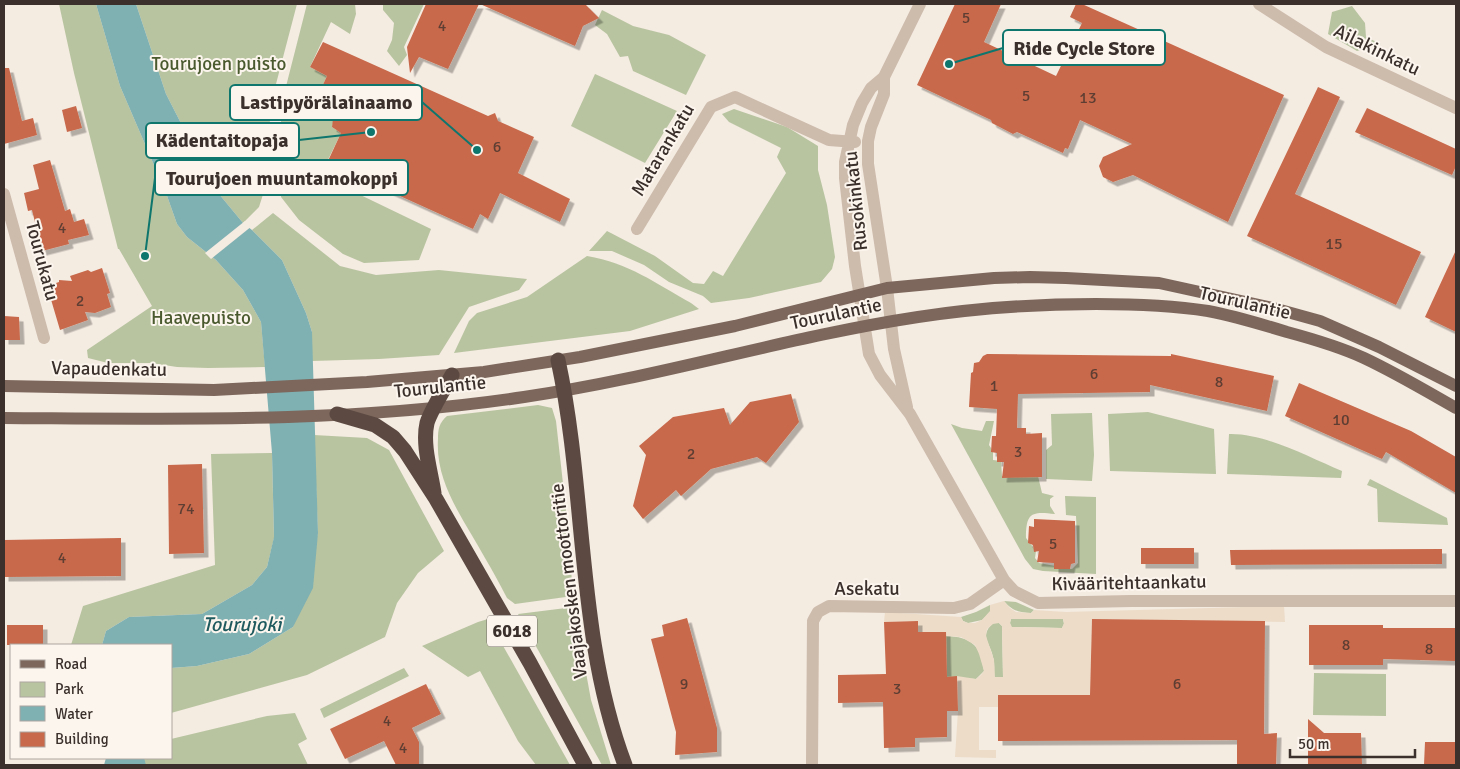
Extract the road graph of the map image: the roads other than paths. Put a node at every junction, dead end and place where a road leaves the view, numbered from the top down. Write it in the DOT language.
graph roads {
  1 [pos="920,4"];
  2 [pos="1259,4"];
  3 [pos="884,78"];
  4 [pos="1456,108"];
  5 [pos="868,141"];
  6 [pos="848,142"];
  7 [pos="4,194"];
  8 [pos="637,229"];
  9 [pos="887,288"];
  10 [pos="860,294"];
  11 [pos="891,322"];
  12 [pos="865,326"];
  13 [pos="44,338"];
  14 [pos="558,360"];
  15 [pos="452,375"];
  16 [pos="4,386"];
  17 [pos="1456,386"];
  18 [pos="214,390"];
  19 [pos="565,390"];
  20 [pos="435,407"];
  21 [pos="1456,408"];
  22 [pos="908,411"];
  23 [pos="337,414"];
  24 [pos="4,418"];
  25 [pos="374,419"];
  26 [pos="436,499"];
  27 [pos="1004,580"];
  28 [pos="1456,602"];
  29 [pos="585,765"];
  30 [pos="625,765"];
  31 [pos="812,765"];
  1 -- 3 [label="street, Rusokinkatu"];
  2 -- 4 [label="street, Ailakinkatu"];
  3 -- 5 [label="street, Rusokinkatu"];
  3 -- 6 [label="street, Rusokinkatu"];
  5 -- 6 [label="street, Matarankatu"];
  5 -- 9 [label="street, Rusokinkatu"];
  6 -- 8 [label="street, Matarankatu"];
  6 -- 10 [label="street, Rusokinkatu"];
  7 -- 13 [label="street, Tourukatu"];
  9 -- 10 [label="main road, Tourulantie"];
  9 -- 11 [label="street, Rusokinkatu"];
  9 -- 17 [label="main road, Tourulantie"];
  10 -- 12 [label="street, Kivääritehtaankatu"];
  10 -- 14 [label="main road, Tourulantie"];
  11 -- 12 [label="main road, Tourulantie"];
  11 -- 21 [label="main road, Tourulantie"];
  11 -- 22 [label="street, Kivääritehtaankatu"];
  12 -- 19 [label="main road, Tourulantie"];
  12 -- 22 [label="street, Kivääritehtaankatu"];
  14 -- 15 [label="main road, Tourulantie"];
  14 -- 19 [label="highway, Vaajakosken moottoritie"];
  15 -- 18 [label="main road, Tourulantie"];
  15 -- 20 [label="highway"];
  16 -- 18 [label="main road, Vapaudenkatu"];
  19 -- 20 [label="main road, Tourulantie"];
  19 -- 30 [label="highway, Vaajakosken moottoritie"];
  20 -- 25 [label="main road, Tourulantie"];
  20 -- 26 [label="highway"];
  22 -- 27 [label="street, Kivääritehtaankatu"];
  23 -- 24 [label="main road"];
  23 -- 25 [label="highway, 6018"];
  25 -- 26 [label="highway, 6018"];
  26 -- 29 [label="highway, Vaajakosken moottoritie / 6018"];
  27 -- 28 [label="street, Kivääritehtaankatu"];
  27 -- 31 [label="street, Asekatu"];
}
